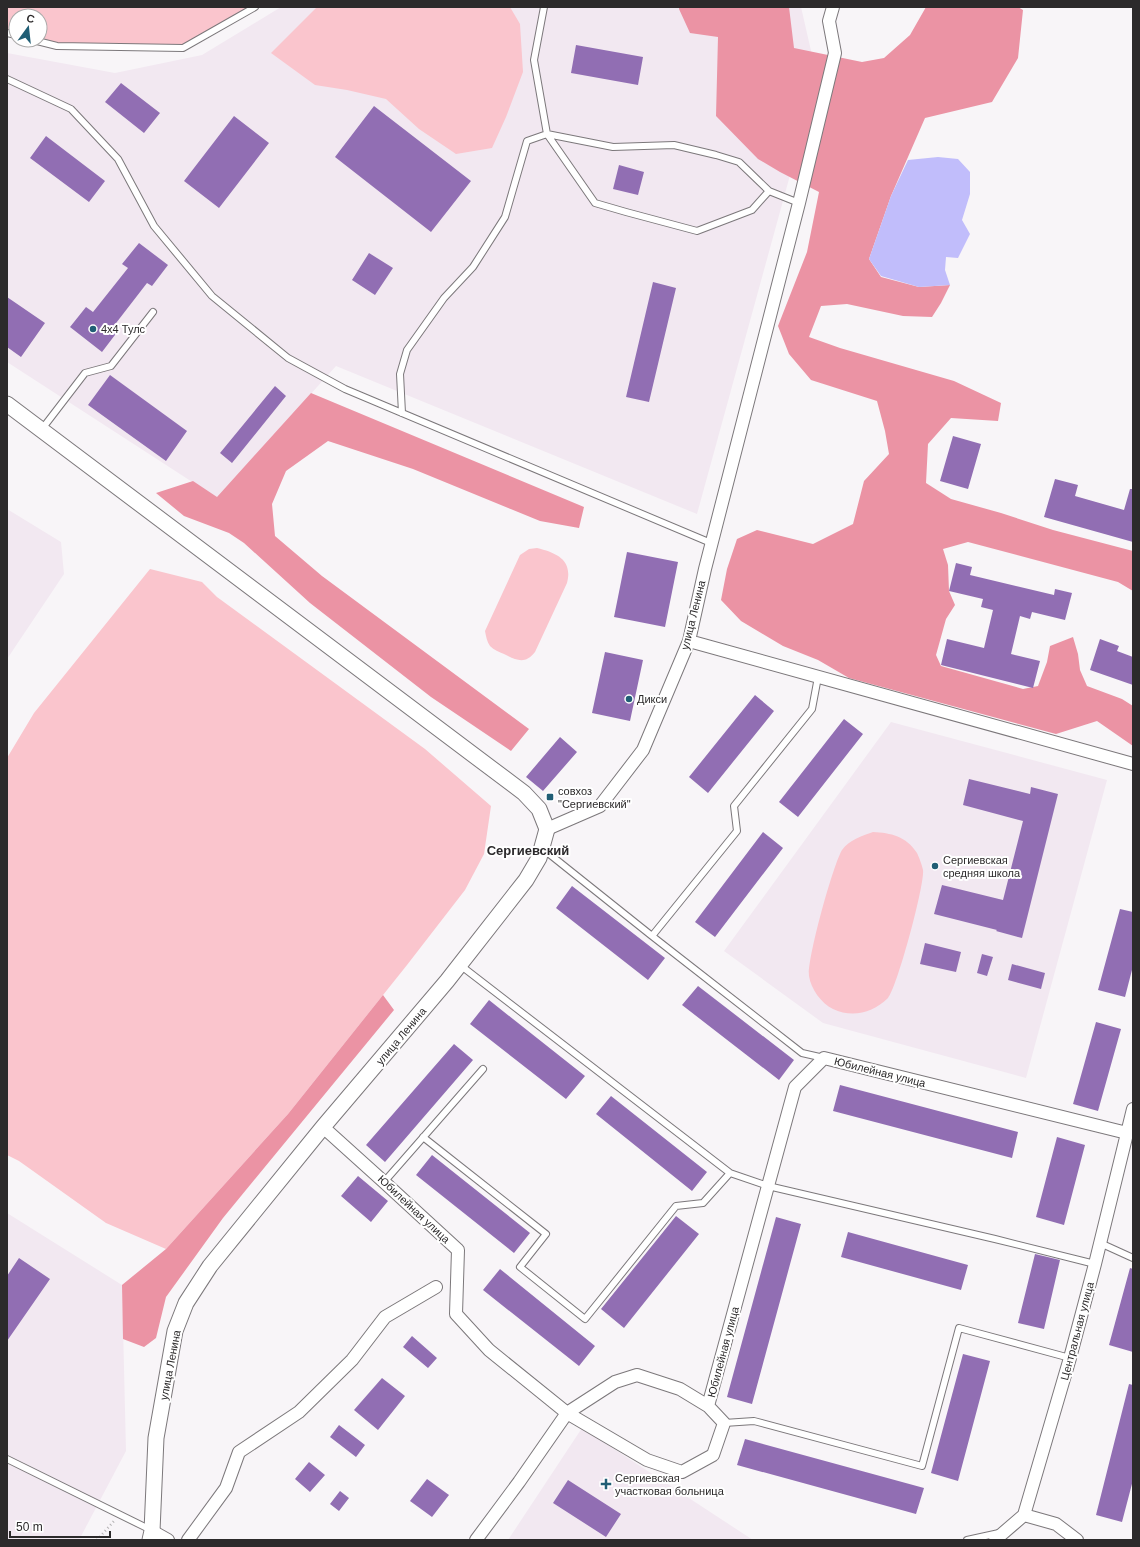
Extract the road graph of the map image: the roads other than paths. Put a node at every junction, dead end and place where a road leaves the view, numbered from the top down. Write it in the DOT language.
graph roads {
  1 [pos="255,7"];
  2 [pos="544,7"];
  3 [pos="833,7"];
  4 [pos="48,44"];
  5 [pos="7,79"];
  6 [pos="547,134"];
  7 [pos="769,191"];
  8 [pos="799,203"];
  9 [pos="154,312"];
  10 [pos="7,404"];
  11 [pos="402,413"];
  12 [pos="42,429"];
  13 [pos="712,543"];
  14 [pos="689,641"];
  15 [pos="818,677"];
  16 [pos="1133,764"];
  17 [pos="547,829"];
  18 [pos="542,848"];
  19 [pos="652,936"];
  20 [pos="460,965"];
  21 [pos="824,1058"];
  22 [pos="483,1069"];
  23 [pos="1133,1109"];
  24 [pos="323,1127"];
  25 [pos="1130,1134"];
  26 [pos="423,1137"];
  27 [pos="730,1173"];
  28 [pos="384,1182"];
  29 [pos="768,1186"];
  30 [pos="1100,1243"];
  31 [pos="1133,1258"];
  32 [pos="1095,1264"];
  33 [pos="436,1287"];
  34 [pos="1070,1358"];
  35 [pos="708,1406"];
  36 [pos="567,1413"];
  37 [pos="724,1423"];
  38 [pos="7,1459"];
  39 [pos="1024,1514"];
  40 [pos="1004,1532"];
  41 [pos="151,1536"];
  42 [pos="168,1540"];
  43 [pos="188,1540"];
  44 [pos="476,1540"];
  45 [pos="967,1540"];
  46 [pos="995,1540"];
  47 [pos="1077,1540"];
  1 -- 4 [label="lane"];
  2 -- 6 [label="lane"];
  3 -- 8 [label="street, улица Ленина"];
  5 -- 11 [label="lane"];
  6 -- 7 [label="lane"];
  6 -- 7 [label="lane"];
  6 -- 11 [label="lane"];
  7 -- 8 [label="lane"];
  8 -- 13 [label="street, улица Ленина"];
  9 -- 12 [label="lane"];
  10 -- 12 [label="street"];
  11 -- 13 [label="lane"];
  12 -- 17 [label="street"];
  13 -- 14 [label="street, улица Ленина"];
  14 -- 15 [label="street"];
  14 -- 17 [label="street, улица Ленина"];
  15 -- 16 [label="street"];
  15 -- 19 [label="lane"];
  17 -- 18 [label="street, улица Ленина"];
  18 -- 19 [label="lane"];
  18 -- 20 [label="street, улица Ленина"];
  19 -- 21 [label="lane"];
  20 -- 24 [label="street, улица Ленина"];
  20 -- 27 [label="lane"];
  21 -- 25 [label="street, Юбилейная улица"];
  21 -- 29 [label="street, Юбилейная улица"];
  22 -- 26 [label="lane"];
  23 -- 25 [label="street, Центральная улица"];
  24 -- 28 [label="street, Юбилейная улица"];
  24 -- 41 [label="street, улица Ленина"];
  25 -- 30 [label="street, Центральная улица"];
  26 -- 27 [label="lane"];
  26 -- 28 [label="lane"];
  27 -- 29 [label="lane"];
  28 -- 36 [label="street, Юбилейная улица"];
  29 -- 32 [label="lane"];
  29 -- 35 [label="street, Юбилейная улица"];
  30 -- 31 [label="lane"];
  30 -- 32 [label="street, Центральная улица"];
  32 -- 34 [label="street, Центральная улица"];
  33 -- 43 [label="street"];
  34 -- 37 [label="lane"];
  34 -- 39 [label="street, Центральная улица"];
  35 -- 36 [label="street"];
  35 -- 37 [label="street, Юбилейная улица"];
  36 -- 37 [label="street, Юбилейная улица"];
  36 -- 44 [label="street"];
  38 -- 41 [label="lane"];
  39 -- 40 [label="street"];
  39 -- 47 [label="street"];
  40 -- 45 [label="lane"];
  40 -- 46 [label="street"];
  41 -- 42 [label="street"];
}
